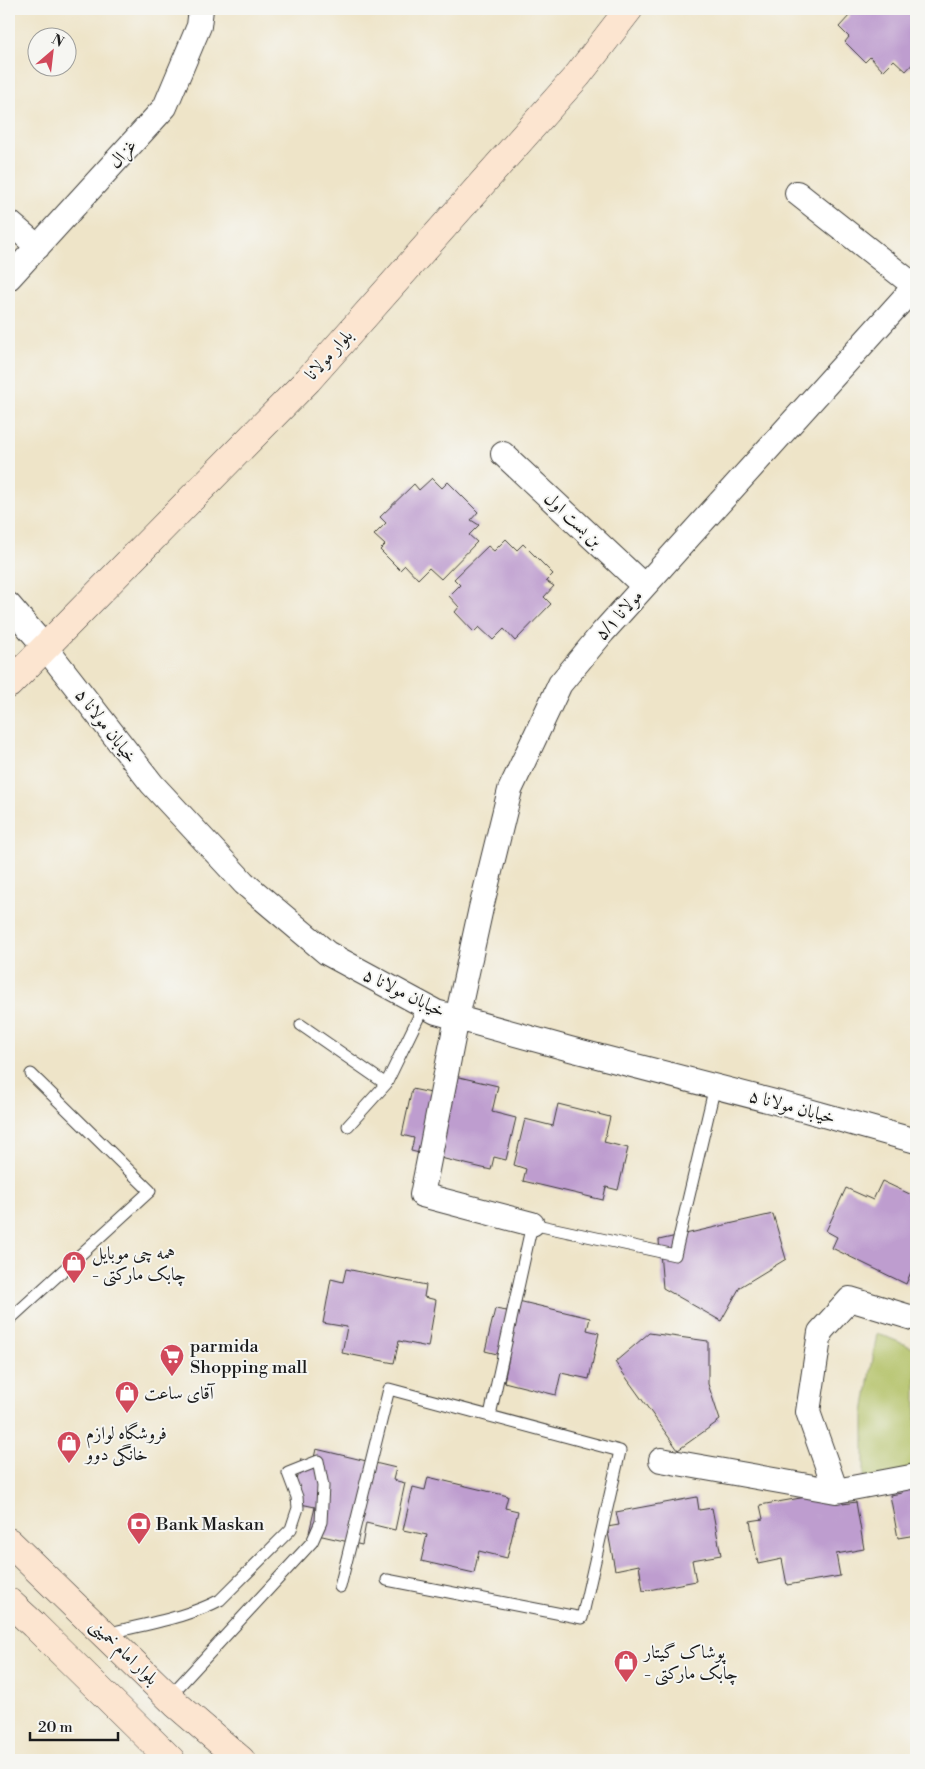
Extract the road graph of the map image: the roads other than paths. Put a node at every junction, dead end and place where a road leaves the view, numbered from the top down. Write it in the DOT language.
graph roads {
  1 [pos="201,9"];
  2 [pos="629,9"];
  3 [pos="798,193"];
  4 [pos="9,222"];
  5 [pos="38,247"];
  6 [pos="9,278"];
  7 [pos="916,287"];
  8 [pos="503,454"];
  9 [pos="644,586"];
  10 [pos="9,605"];
  11 [pos="45,647"];
  12 [pos="9,684"];
  13 [pos="424,1006"];
  14 [pos="457,1018"];
  15 [pos="301,1026"];
  16 [pos="32,1074"];
  17 [pos="386,1084"];
  18 [pos="715,1086"];
  19 [pos="348,1126"];
  20 [pos="916,1141"];
  21 [pos="532,1224"];
  22 [pos="916,1319"];
  23 [pos="9,1320"];
  24 [pos="490,1415"];
  25 [pos="662,1460"];
  26 [pos="916,1476"];
  27 [pos="836,1491"];
  28 [pos="9,1542"];
  29 [pos="388,1580"];
  30 [pos="340,1587"];
  31 [pos="9,1602"];
  32 [pos="106,1634"];
  33 [pos="169,1697"];
  34 [pos="171,1760"];
  35 [pos="241,1760"];
  1 -- 5 [label="street, غزال"];
  2 -- 11 [label="street, بلوار مولانا"];
  3 -- 7 [label="street"];
  4 -- 5 [label="street"];
  5 -- 6 [label="street, غزال"];
  7 -- 9 [label="street, مولانا ۵/۱"];
  8 -- 9 [label="street, بن بست اول"];
  9 -- 14 [label="street, مولانا ۵/۱"];
  10 -- 11 [label="street, خیابان مولانا ۵"];
  11 -- 12 [label="street, بلوار مولانا"];
  11 -- 13 [label="street, خیابان مولانا ۵"];
  13 -- 14 [label="street, خیابان مولانا ۵"];
  13 -- 17 [label="lane"];
  14 -- 18 [label="street, خیابان مولانا ۵"];
  14 -- 21 [label="street, مولانا ۵/۱"];
  15 -- 17 [label="lane"];
  16 -- 23 [label="lane"];
  17 -- 19 [label="lane"];
  18 -- 20 [label="street, خیابان مولانا ۵"];
  18 -- 21 [label="lane"];
  21 -- 24 [label="lane"];
  22 -- 27 [label="street"];
  24 -- 29 [label="lane"];
  24 -- 30 [label="lane"];
  25 -- 27 [label="street"];
  26 -- 27 [label="street"];
  28 -- 32 [label="street, بلوار امام خمینی"];
  31 -- 34 [label="street"];
  32 -- 33 [label="street, بلوار امام خمینی"];
  32 -- 33 [label="lane"];
  33 -- 35 [label="street, بلوار امام خمینی"];
}
